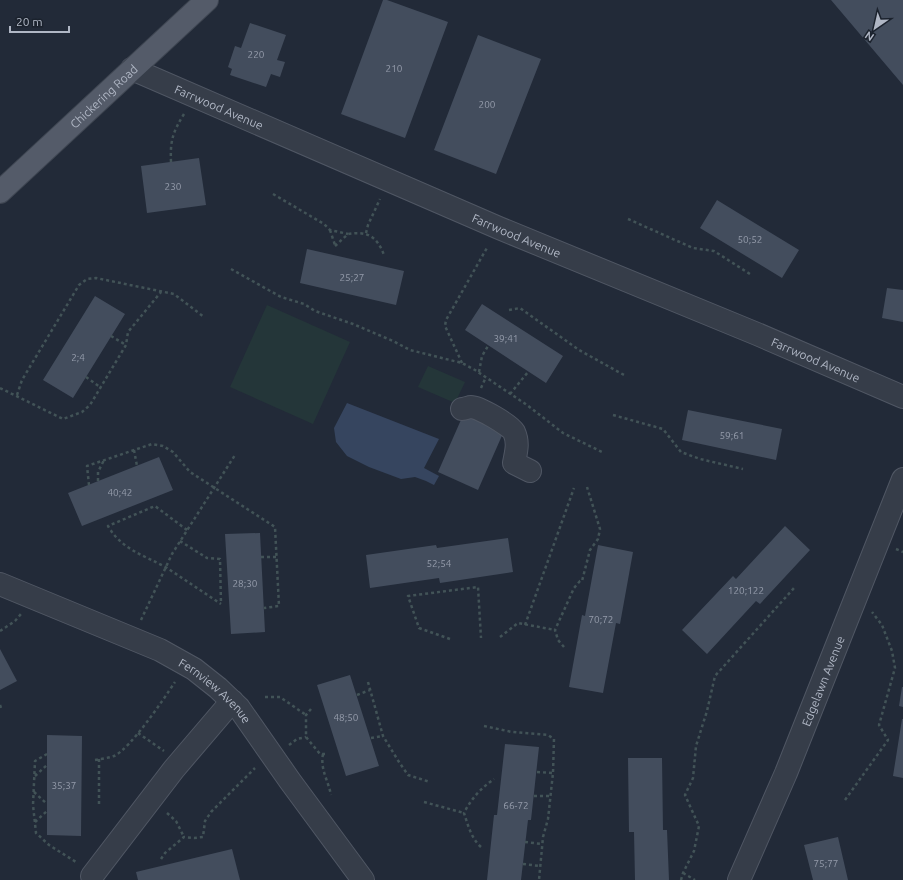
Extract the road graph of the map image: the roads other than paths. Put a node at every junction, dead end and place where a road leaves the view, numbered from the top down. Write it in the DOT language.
graph roads {
  1 [pos="207,0"];
  2 [pos="132,70"];
  3 [pos="0,192"];
  4 [pos="903,397"];
  5 [pos="462,409"];
  6 [pos="530,471"];
  7 [pos="903,479"];
  8 [pos="0,584"];
  9 [pos="232,701"];
  10 [pos="93,875"];
  11 [pos="363,880"];
  12 [pos="739,880"];
  1 -- 2 [label="main road, Chickering Road"];
  2 -- 3 [label="main road, Chickering Road"];
  2 -- 4 [label="street, Farrwood Avenue"];
  5 -- 6 [label="street"];
  7 -- 12 [label="street, Edgelawn Avenue"];
  8 -- 9 [label="street, Fernview Avenue"];
  9 -- 10 [label="street"];
  9 -- 11 [label="street, Fernview Avenue"];
}
